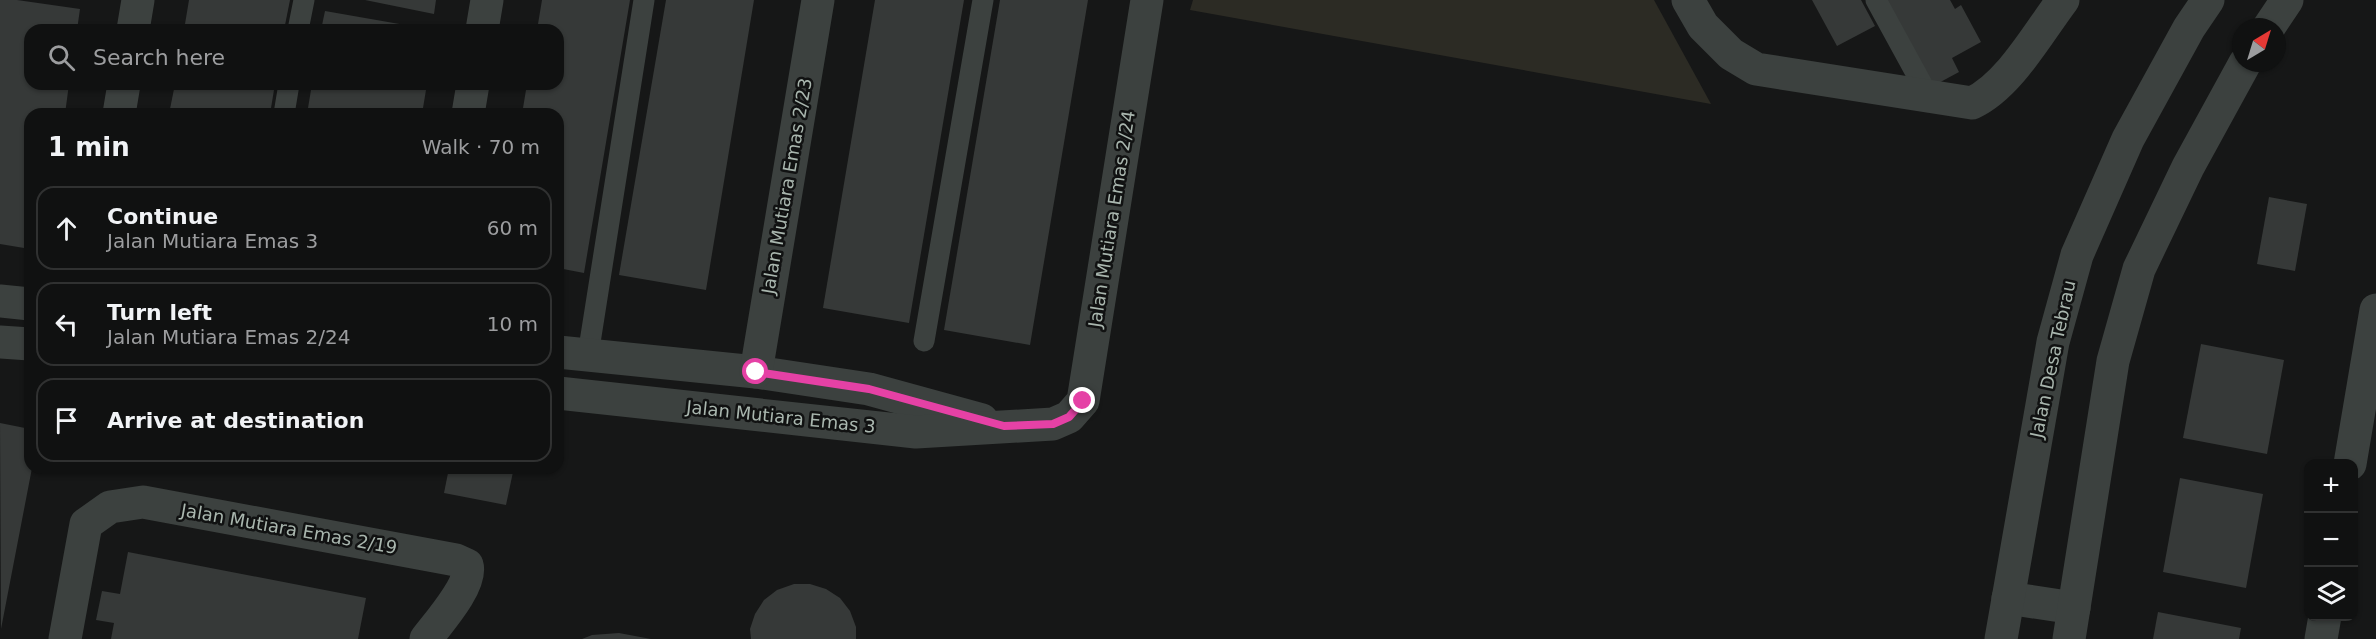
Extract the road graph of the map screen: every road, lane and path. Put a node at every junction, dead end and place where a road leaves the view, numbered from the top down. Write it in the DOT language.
graph roads {
  1 [pos="138,0"];
  2 [pos="304,0"];
  3 [pos="487,0"];
  4 [pos="644,0"];
  5 [pos="818,0"];
  6 [pos="983,0"];
  7 [pos="1147,0"];
  8 [pos="1688,0"];
  9 [pos="1876,0"];
  10 [pos="2063,0"];
  11 [pos="2208,0"];
  12 [pos="2287,0"];
  13 [pos="2275,18"];
  14 [pos="134,24"];
  15 [pos="299,24"];
  16 [pos="483,24"];
  17 [pos="2240,72"];
  18 [pos="123,90"];
  19 [pos="288,90"];
  20 [pos="472,90"];
  21 [pos="1929,97"];
  22 [pos="119,108"];
  23 [pos="285,108"];
  24 [pos="469,108"];
  25 [pos="0,301"];
  26 [pos="24,303"];
  27 [pos="2376,310"];
  28 [pos="924,341"];
  29 [pos="0,342"];
  30 [pos="24,344"];
  31 [pos="573,354"];
  32 [pos="756,372"];
  33 [pos="564,394"];
  34 [pos="1053,424"];
  35 [pos="1004,426"];
  36 [pos="2351,459"];
  37 [pos="2008,598"];
  38 [pos="2324,621"];
  39 [pos="2071,624"];
  40 [pos="65,639"];
  41 [pos="426,639"];
  42 [pos="2001,639"];
  43 [pos="2321,639"];
  1 -- 14 [label="street"];
  2 -- 15 [label="lane"];
  3 -- 16 [label="street"];
  4 -- 31 [label="lane"];
  5 -- 32 [label="street, Jalan Mutiara Emas 2/23"];
  6 -- 28 [label="lane"];
  7 -- 34 [label="street, Jalan Mutiara Emas 2/24"];
  8 -- 21 [label="street"];
  9 -- 21 [label="lane"];
  10 -- 21 [label="street"];
  11 -- 37 [label="street, Jalan Desa Tebrau"];
  12 -- 13 [label="street"];
  17 -- 39 [label="street"];
  18 -- 22 [label="street"];
  19 -- 23 [label="lane"];
  20 -- 24 [label="street"];
  25 -- 26 [label="street"];
  27 -- 36 [label="street"];
  29 -- 30 [label="street"];
  31 -- 32 [label="street, Jalan Mutiara Emas 3"];
  32 -- 35 [label="street, Jalan Mutiara Emas 3"];
  33 -- 35 [label="street, Jalan Mutiara Emas 3"];
  34 -- 35 [label="street, Jalan Mutiara Emas 3"];
  37 -- 39 [label="street"];
  37 -- 42 [label="street, Jalan Desa Tebrau"];
  38 -- 43 [label="street"];
  40 -- 41 [label="street, Jalan Mutiara Emas 2/19"];
}
